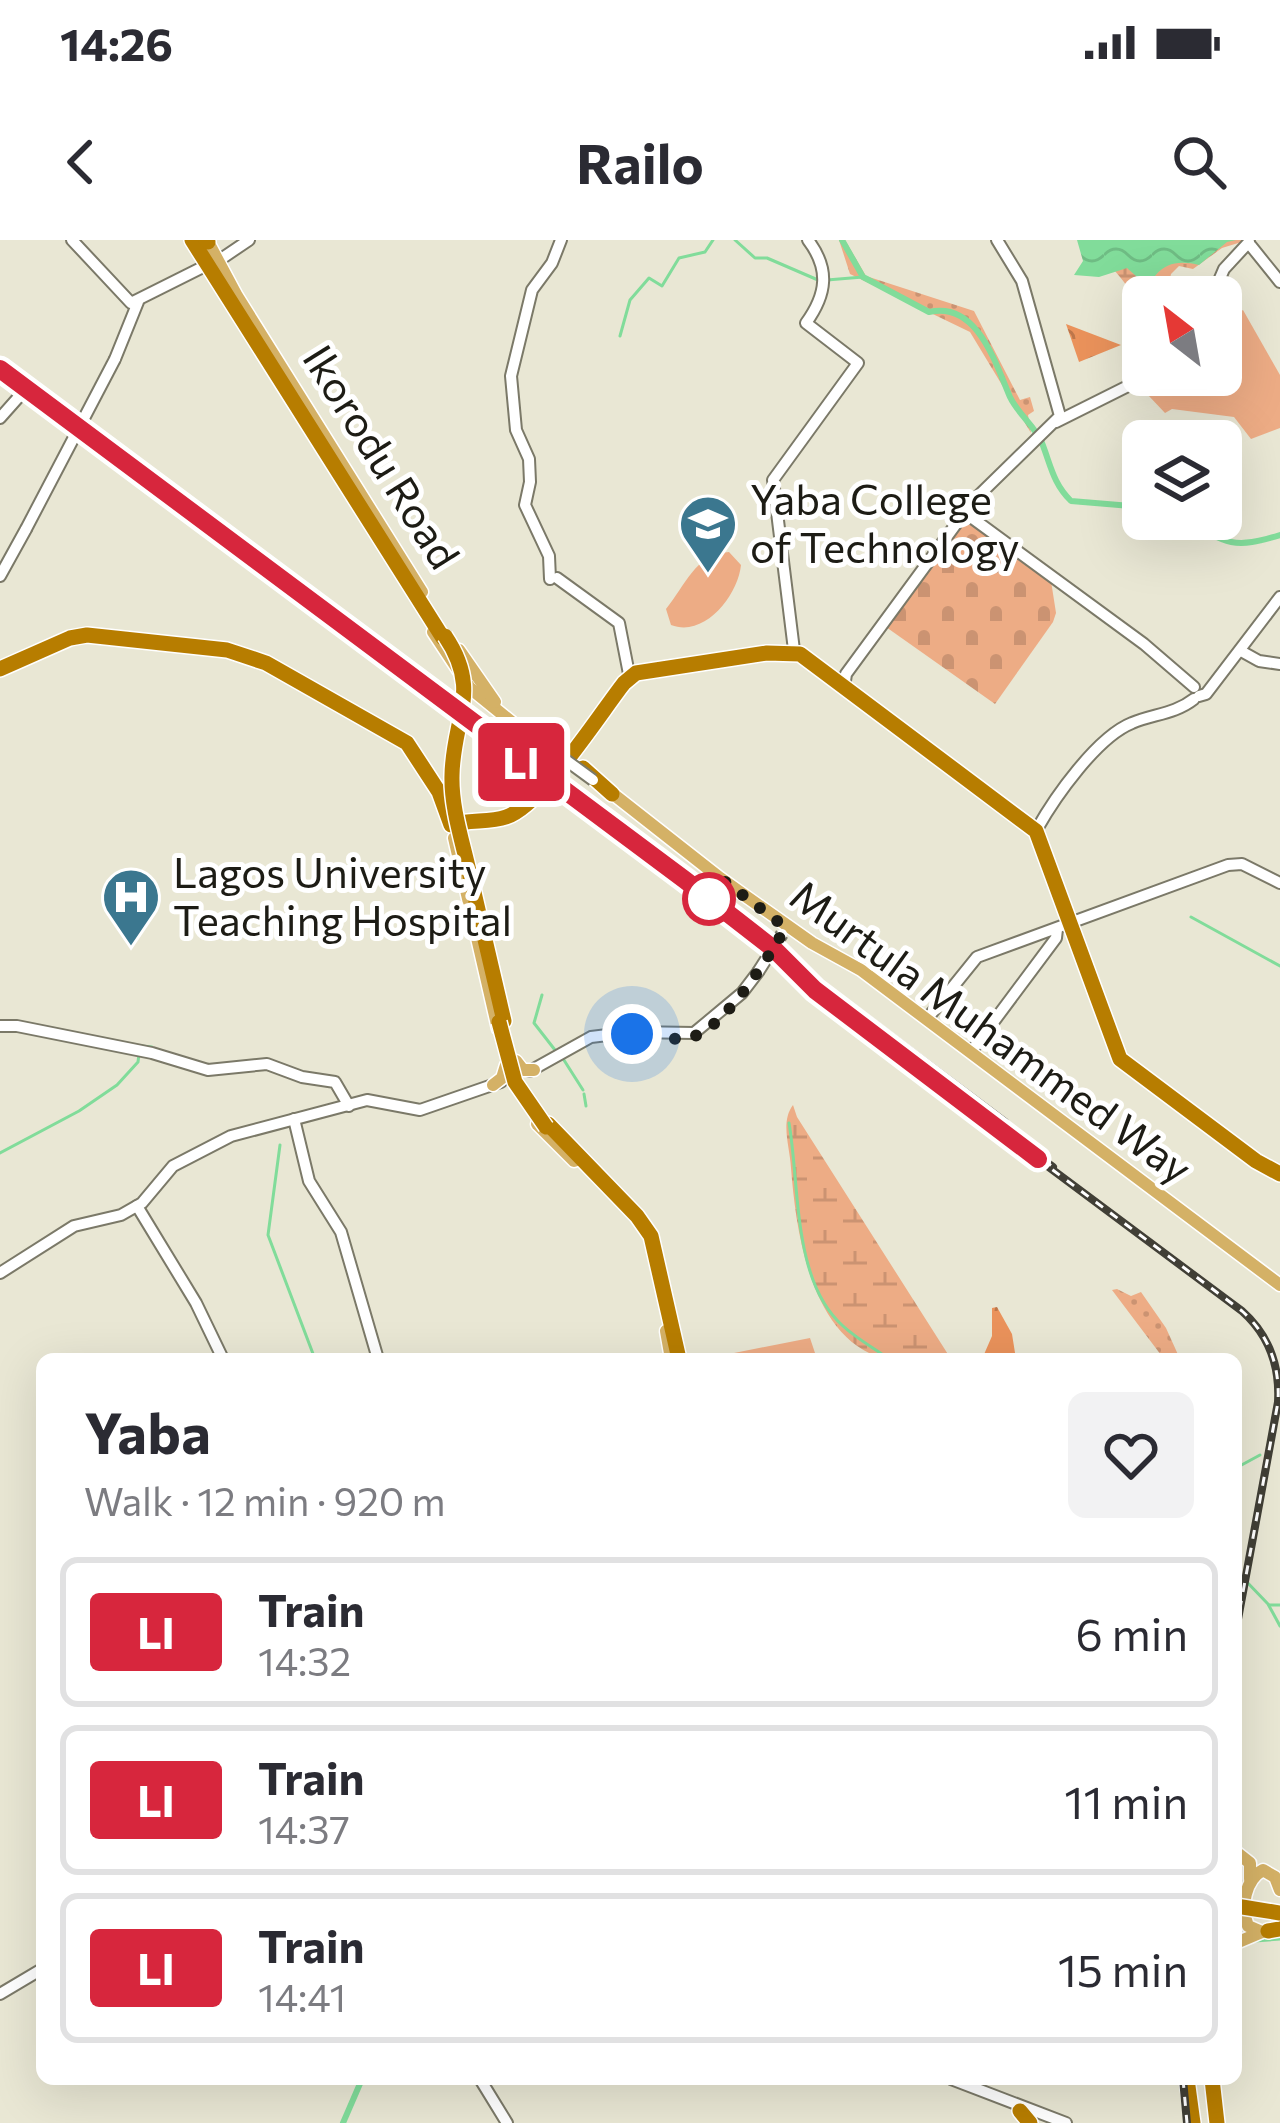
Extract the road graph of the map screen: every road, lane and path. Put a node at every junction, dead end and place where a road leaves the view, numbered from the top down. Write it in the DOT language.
graph roads {
  1 [pos="72,240"];
  2 [pos="199,240"];
  3 [pos="250,240"];
  4 [pos="562,240"];
  5 [pos="808,240"];
  6 [pos="996,240"];
  7 [pos="1253,242"];
  8 [pos="218,261"];
  9 [pos="203,267"];
  10 [pos="1222,276"];
  11 [pos="1280,279"];
  12 [pos="221,291"];
  13 [pos="134,303"];
  14 [pos="261,332"];
  15 [pos="270,362"];
  16 [pos="292,382"];
  17 [pos="1122,387"];
  18 [pos="24,391"];
  19 [pos="1060,416"];
  20 [pos="0,418"];
  21 [pos="328,438"];
  22 [pos="341,470"];
  23 [pos="348,498"];
  24 [pos="964,512"];
  25 [pos="367,528"];
  26 [pos="388,549"];
  27 [pos="411,572"];
  28 [pos="0,576"];
  29 [pos="1280,598"];
  30 [pos="412,600"];
  31 [pos="795,647"];
  32 [pos="1241,651"];
  33 [pos="1280,664"];
  34 [pos="0,667"];
  35 [pos="632,669"];
  36 [pos="468,676"];
  37 [pos="843,677"];
  38 [pos="1193,693"];
  39 [pos="560,757"];
  40 [pos="609,791"];
  41 [pos="465,820"];
  42 [pos="1038,823"];
  43 [pos="720,878"];
  44 [pos="1280,883"];
  45 [pos="1069,924"];
  46 [pos="480,929"];
  47 [pos="786,930"];
  48 [pos="861,970"];
  49 [pos="927,1019"];
  50 [pos="0,1027"];
  51 [pos="971,1052"];
  52 [pos="535,1071"];
  53 [pos="512,1079"];
  54 [pos="347,1105"];
  55 [pos="294,1120"];
  56 [pos="590,1170"];
  57 [pos="1280,1173"];
  58 [pos="136,1207"];
  59 [pos="0,1275"];
  60 [pos="1280,1285"];
  61 [pos="676,1349"];
  62 [pos="219,1353"];
  63 [pos="376,1353"];
  64 [pos="1242,1853"];
  65 [pos="1242,1856"];
  66 [pos="1280,1864"];
  67 [pos="1264,1870"];
  68 [pos="1248,1887"];
  69 [pos="1280,1888"];
  70 [pos="1242,1898"];
  71 [pos="1242,1910"];
  72 [pos="1280,1914"];
  73 [pos="1270,1931"];
  74 [pos="36,1973"];
  75 [pos="0,1994"];
  76 [pos="483,2085"];
  77 [pos="952,2085"];
  78 [pos="967,2085"];
  79 [pos="1201,2085"];
  80 [pos="1204,2085"];
  81 [pos="1025,2117"];
  82 [pos="505,2123"];
  83 [pos="1046,2123"];
  84 [pos="1066,2123"];
  85 [pos="1191,2123"];
  86 [pos="1215,2123"];
  1 -- 13 [label="street"];
  2 -- 8 [label="main road, Ikorodu Road"];
  2 -- 9 [label="main road, Ikorodu Road"];
  2 -- 12 [label="highway, Ikorodu Road"];
  2 -- 15 [label="highway, Ikorodu Road"];
  3 -- 8 [label="street"];
  4 -- 35 [label="street"];
  5 -- 31 [label="street"];
  6 -- 19 [label="street"];
  7 -- 10 [label="street"];
  7 -- 11 [label="street"];
  8 -- 14 [label="main road, Ikorodu Road"];
  9 -- 12 [label="main road, Ikorodu Road"];
  9 -- 13 [label="street"];
  12 -- 15 [label="highway, Ikorodu Road"];
  13 -- 28 [label="street, bridge"];
  14 -- 15 [label="highway"];
  14 -- 16 [label="main road, Ikorodu Road"];
  15 -- 16 [label="highway"];
  15 -- 22 [label="highway, Ikorodu Road"];
  15 -- 23 [label="main road, Ikorodu Road"];
  16 -- 21 [label="main road, Ikorodu Road"];
  17 -- 19 [label="street"];
  18 -- 20 [label="street"];
  19 -- 24 [label="street"];
  21 -- 22 [label="highway"];
  21 -- 27 [label="main road, Ikorodu Road"];
  22 -- 23 [label="highway"];
  22 -- 26 [label="highway, Ikorodu Road"];
  23 -- 25 [label="main road, Ikorodu Road"];
  24 -- 37 [label="street"];
  24 -- 38 [label="street"];
  25 -- 26 [label="highway"];
  25 -- 30 [label="main road, Ikorodu Road"];
  26 -- 27 [label="highway"];
  26 -- 30 [label="highway"];
  26 -- 46 [label="highway, Ikorodu Road, bridge"];
  27 -- 36 [label="main road, Ikorodu Road"];
  29 -- 32 [label="street"];
  30 -- 36 [label="main road, Ikorodu Road"];
  31 -- 35 [label="highway"];
  31 -- 37 [label="highway"];
  32 -- 33 [label="street"];
  32 -- 38 [label="street"];
  34 -- 41 [label="highway"];
  35 -- 39 [label="highway"];
  36 -- 39 [label="main road, Ikorodu Road"];
  36 -- 39 [label="main road, Ikorodu Road"];
  37 -- 42 [label="highway"];
  38 -- 42 [label="street"];
  39 -- 40 [label="street, bridge"];
  39 -- 40 [label="highway"];
  39 -- 41 [label="highway"];
  39 -- 45 [label="highway"];
  40 -- 43 [label="main road, Murtula Muhammed Way"];
  41 -- 46 [label="main road"];
  42 -- 45 [label="highway"];
  43 -- 47 [label="street"];
  43 -- 48 [label="main road, Murtula Muhammed Way"];
  44 -- 45 [label="street"];
  45 -- 49 [label="street"];
  45 -- 51 [label="street"];
  45 -- 57 [label="highway"];
  46 -- 53 [label="main road"];
  46 -- 56 [label="highway, Ikorodu Road, bridge"];
  47 -- 48 [label="street"];
  47 -- 52 [label="street, bridge"];
  48 -- 49 [label="main road, Murtula Muhammed Way"];
  49 -- 51 [label="main road, Murtula Muhammed Way"];
  50 -- 54 [label="street"];
  51 -- 60 [label="main road, Murtula Muhammed Way"];
  52 -- 53 [label="main road"];
  53 -- 54 [label="street"];
  53 -- 56 [label="main road"];
  54 -- 55 [label="street"];
  55 -- 58 [label="street"];
  55 -- 63 [label="street"];
  56 -- 61 [label="highway"];
  56 -- 61 [label="highway"];
  58 -- 59 [label="street"];
  58 -- 62 [label="street"];
  64 -- 67 [label="main road"];
  65 -- 68 [label="main road"];
  66 -- 67 [label="street"];
  66 -- 69 [label="street"];
  67 -- 68 [label="main road"];
  67 -- 69 [label="main road"];
  68 -- 70 [label="main road"];
  68 -- 73 [label="main road"];
  71 -- 72 [label="highway, bridge"];
  72 -- 73 [label="main road"];
  74 -- 75 [label="street"];
  76 -- 82 [label="street"];
  77 -- 81 [label="street"];
  78 -- 84 [label="street"];
  79 -- 85 [label="highway"];
  80 -- 86 [label="highway"];
  81 -- 83 [label="street"];
}
